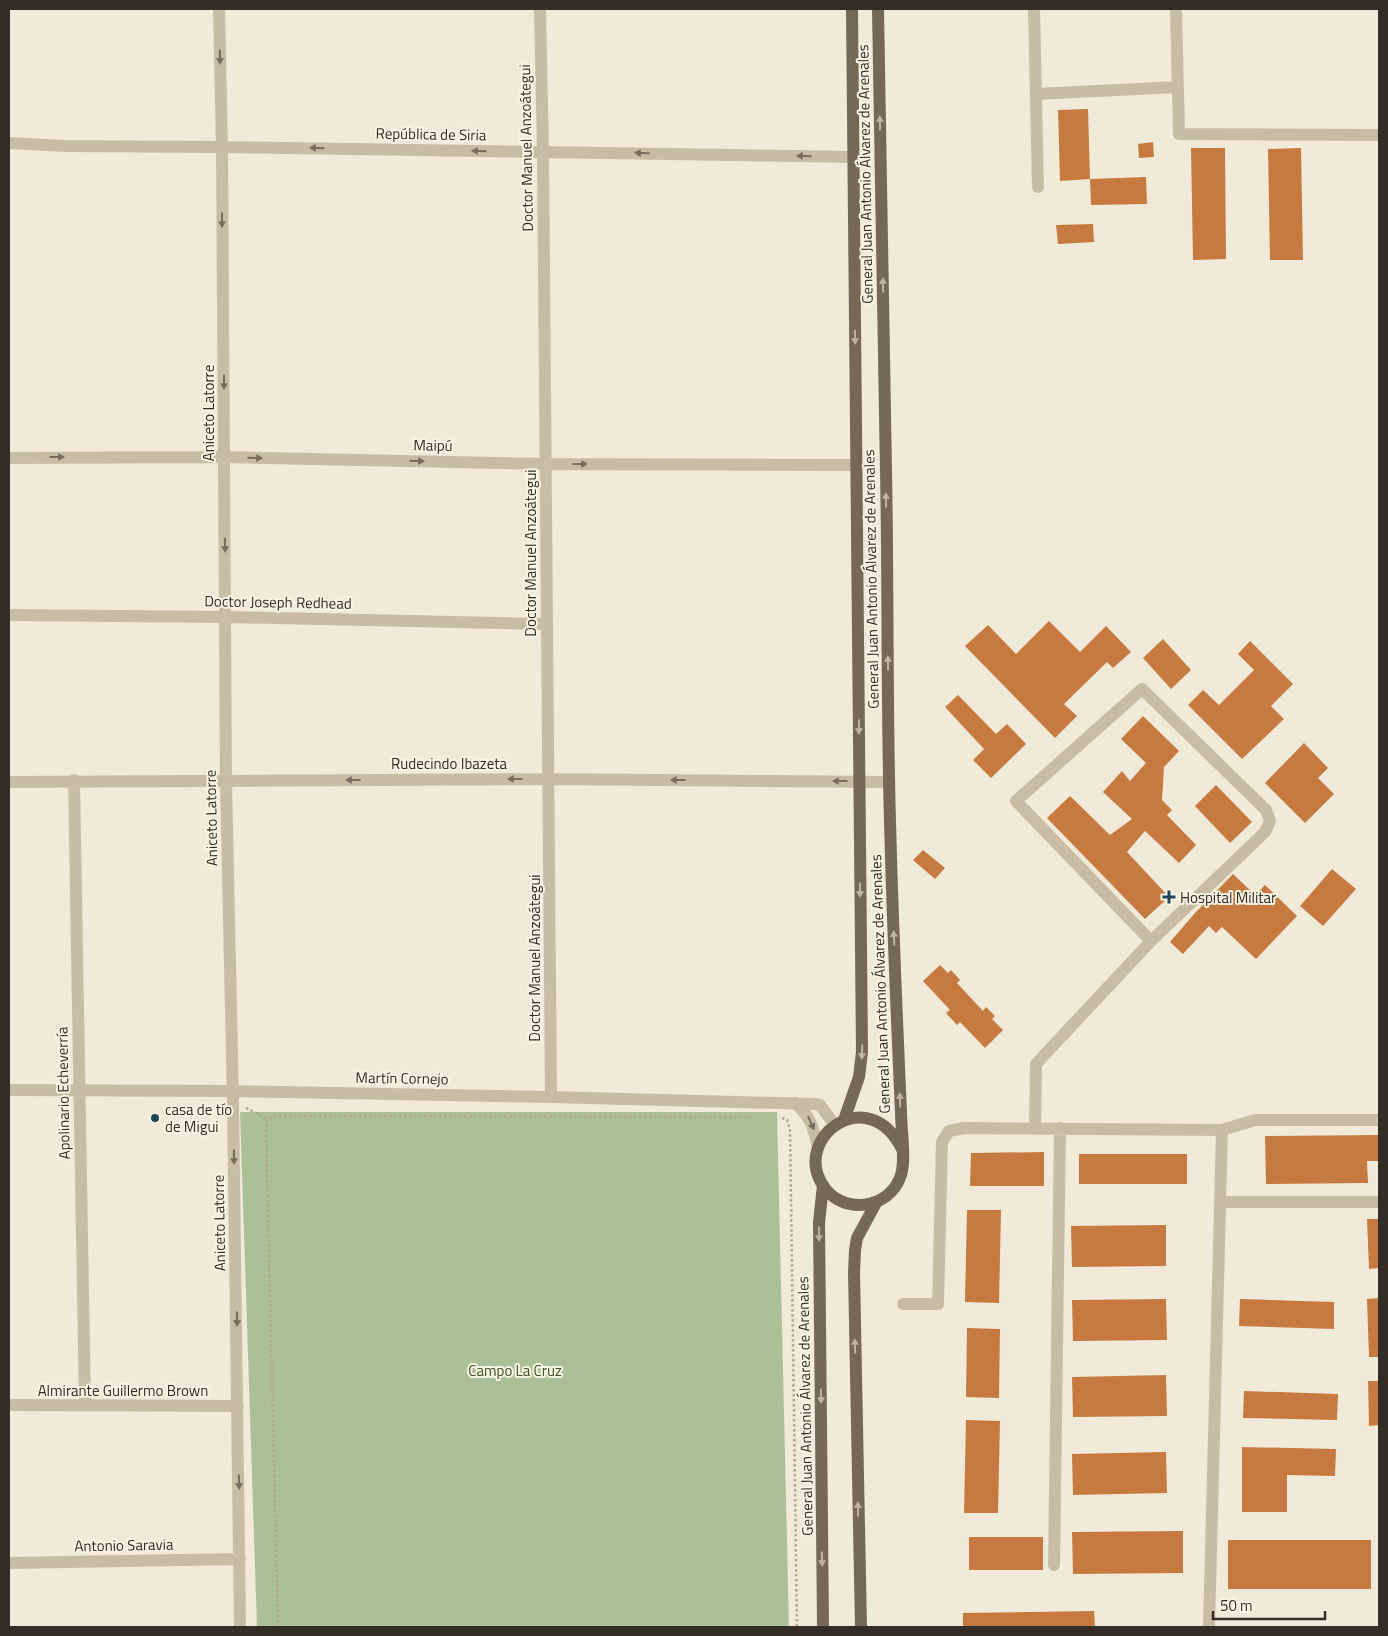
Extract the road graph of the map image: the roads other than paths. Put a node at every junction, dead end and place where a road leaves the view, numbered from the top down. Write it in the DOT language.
graph roads {
  1 [pos="219,9"];
  2 [pos="540,9"];
  3 [pos="852,9"];
  4 [pos="878,9"];
  5 [pos="1034,9"];
  6 [pos="1176,9"];
  7 [pos="1178,87"];
  8 [pos="1036,94"];
  9 [pos="1379,135"];
  10 [pos="9,143"];
  11 [pos="222,147"];
  12 [pos="543,152"];
  13 [pos="853,157"];
  14 [pos="1038,187"];
  15 [pos="224,457"];
  16 [pos="9,458"];
  17 [pos="546,464"];
  18 [pos="857,465"];
  19 [pos="9,615"];
  20 [pos="226,617"];
  21 [pos="547,624"];
  22 [pos="549,779"];
  23 [pos="74,780"];
  24 [pos="226,781"];
  25 [pos="859,781"];
  26 [pos="9,782"];
  27 [pos="889,782"];
  28 [pos="1151,941"];
  29 [pos="9,1090"];
  30 [pos="80,1091"];
  31 [pos="233,1096"];
  32 [pos="551,1097"];
  33 [pos="795,1104"];
  34 [pos="1379,1120"];
  35 [pos="840,1123"];
  36 [pos="1035,1128"];
  37 [pos="1060,1128"];
  38 [pos="1222,1130"];
  39 [pos="818,1147"];
  40 [pos="902,1149"];
  41 [pos="823,1185"];
  42 [pos="876,1202"];
  43 [pos="1220,1202"];
  44 [pos="1379,1202"];
  45 [pos="903,1304"];
  46 [pos="9,1405"];
  47 [pos="85,1406"];
  48 [pos="238,1406"];
  49 [pos="240,1559"];
  50 [pos="9,1563"];
  51 [pos="1054,1565"];
  52 [pos="240,1627"];
  53 [pos="823,1627"];
  54 [pos="861,1627"];
  55 [pos="1209,1627"];
  1 -- 11 [label="street, Aniceto Latorre, one-way"];
  2 -- 12 [label="street, Doctor Manuel Anzoátegui"];
  3 -- 13 [label="main road, General Juan Antonio Álvarez de Arenales"];
  27 -- 4 [label="main road, General Juan Antonio Álvarez de Arenales, one-way"];
  5 -- 8 [label="street"];
  6 -- 7 [label="street"];
  7 -- 8 [label="street"];
  7 -- 9 [label="street"];
  8 -- 14 [label="street"];
  10 -- 11 [label="street, República de Siria"];
  12 -- 11 [label="street, República de Siria, one-way"];
  11 -- 15 [label="street, Aniceto Latorre, one-way"];
  13 -- 12 [label="street, República de Siria, one-way"];
  12 -- 17 [label="street, Doctor Manuel Anzoátegui"];
  13 -- 18 [label="main road, General Juan Antonio Álvarez de Arenales, one-way"];
  16 -- 15 [label="street, Maipú, one-way"];
  15 -- 17 [label="street, Maipú, one-way"];
  15 -- 20 [label="street, Aniceto Latorre, one-way"];
  17 -- 18 [label="street, Maipú, one-way"];
  17 -- 21 [label="street, Doctor Manuel Anzoátegui"];
  18 -- 25 [label="main road, General Juan Antonio Álvarez de Arenales, one-way"];
  19 -- 20 [label="street, Doctor Joseph Redhead"];
  20 -- 21 [label="street, Doctor Joseph Redhead"];
  20 -- 24 [label="street, Aniceto Latorre"];
  21 -- 22 [label="street, Doctor Manuel Anzoátegui"];
  22 -- 24 [label="street, Rudecindo Ibazeta, one-way"];
  25 -- 22 [label="street, Rudecindo Ibazeta, one-way"];
  22 -- 32 [label="street, Doctor Manuel Anzoátegui"];
  23 -- 24 [label="street, Rudecindo Ibazeta"];
  23 -- 26 [label="street, Rudecindo Ibazeta"];
  23 -- 30 [label="street, Apolinario Echeverría"];
  24 -- 31 [label="street, Aniceto Latorre"];
  25 -- 27 [label="street, Rudecindo Ibazeta"];
  25 -- 35 [label="main road, General Juan Antonio Álvarez de Arenales, one-way"];
  40 -- 27 [label="main road, General Juan Antonio Álvarez de Arenales, one-way"];
  28 -- 28 [label="street"];
  28 -- 36 [label="street"];
  29 -- 30 [label="street, Martín Cornejo"];
  30 -- 31 [label="street, Martín Cornejo"];
  30 -- 47 [label="street, Apolinario Echeverría"];
  31 -- 32 [label="street, Martín Cornejo"];
  31 -- 48 [label="street, Aniceto Latorre, one-way"];
  32 -- 33 [label="street, Martín Cornejo"];
  33 -- 35 [label="street, Martín Cornejo"];
  33 -- 39 [label="street, one-way"];
  34 -- 38 [label="street"];
  35 -- 39 [label="main road, General Juan Antonio Álvarez de Arenales"];
  35 -- 40 [label="main road, General Juan Antonio Álvarez de Arenales"];
  36 -- 37 [label="street"];
  36 -- 45 [label="street"];
  37 -- 38 [label="street"];
  37 -- 51 [label="street"];
  38 -- 43 [label="street"];
  39 -- 41 [label="main road, General Juan Antonio Álvarez de Arenales"];
  40 -- 42 [label="main road, General Juan Antonio Álvarez de Arenales"];
  41 -- 42 [label="main road"];
  41 -- 53 [label="main road, General Juan Antonio Álvarez de Arenales, one-way"];
  54 -- 42 [label="main road, General Juan Antonio Álvarez de Arenales, one-way"];
  43 -- 44 [label="street"];
  43 -- 55 [label="street"];
  46 -- 47 [label="street, Almirante Guillermo Brown"];
  47 -- 48 [label="street, Almirante Guillermo Brown"];
  48 -- 49 [label="street, Aniceto Latorre, one-way"];
  49 -- 50 [label="street, Antonio Saravia"];
  49 -- 52 [label="street, Aniceto Latorre"];
}
